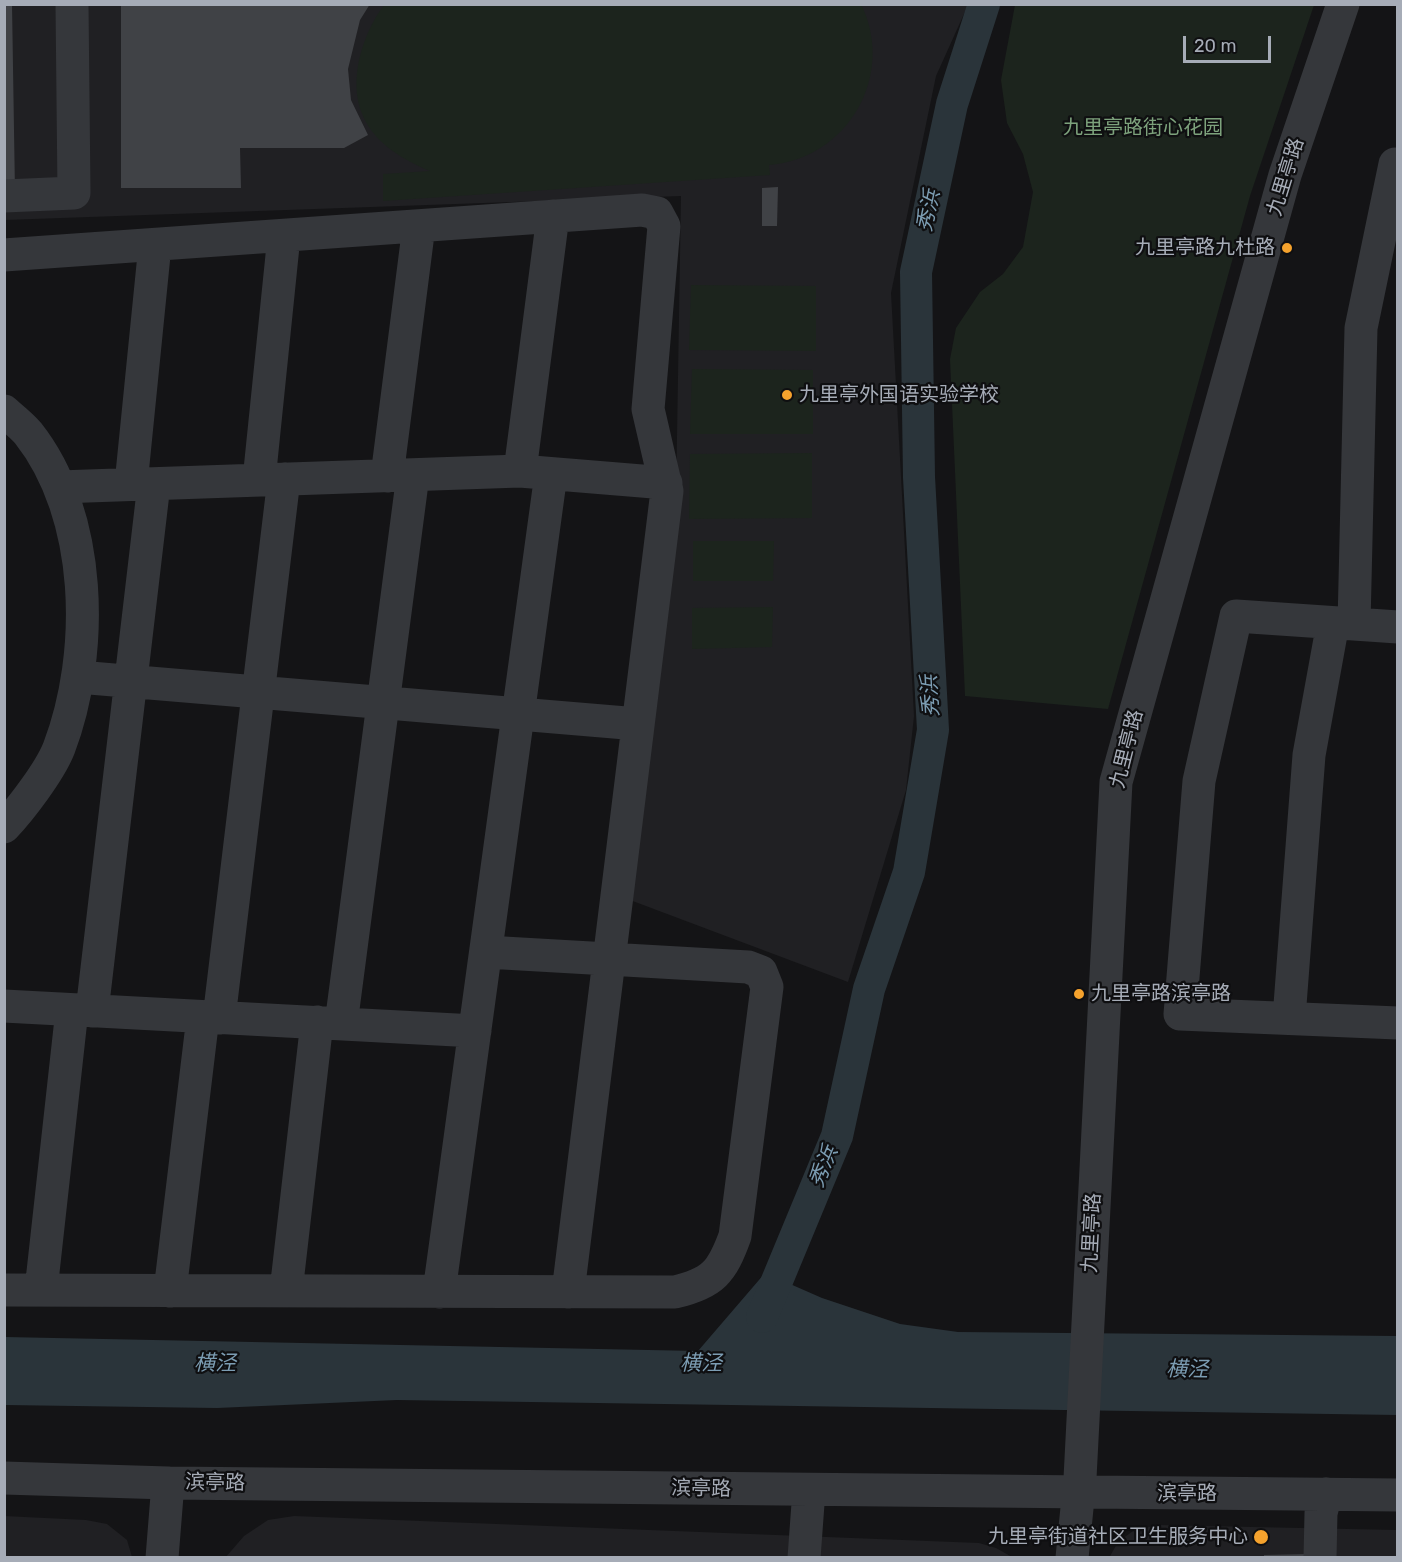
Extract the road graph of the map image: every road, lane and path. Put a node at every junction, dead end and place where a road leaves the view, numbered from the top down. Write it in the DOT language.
graph roads {
  1 [pos="72,4"];
  2 [pos="1343,4"];
  3 [pos="1398,165"];
  4 [pos="4,196"];
  5 [pos="553,216"];
  6 [pos="419,226"];
  7 [pos="284,236"];
  8 [pos="155,245"];
  9 [pos="5,256"];
  10 [pos="4,411"];
  11 [pos="535,472"];
  12 [pos="400,475"];
  13 [pos="271,480"];
  14 [pos="666,483"];
  15 [pos="143,484"];
  16 [pos="60,487"];
  17 [pos="1343,623"];
  18 [pos="1398,627"];
  19 [pos="78,676"];
  20 [pos="131,681"];
  21 [pos="258,692"];
  22 [pos="383,702"];
  23 [pos="518,714"];
  24 [pos="638,724"];
  25 [pos="4,827"];
  26 [pos="486,952"];
  27 [pos="609,959"];
  28 [pos="4,1006"];
  29 [pos="82,1010"];
  30 [pos="211,1017"];
  31 [pos="1289,1018"];
  32 [pos="329,1023"];
  33 [pos="1398,1023"];
  34 [pos="475,1031"];
  35 [pos="4,1290"];
  36 [pos="41,1290"];
  37 [pos="170,1291"];
  38 [pos="286,1291"];
  39 [pos="440,1292"];
  40 [pos="568,1292"];
  41 [pos="4,1478"];
  42 [pos="168,1483"];
  43 [pos="809,1490"];
  44 [pos="1078,1493"];
  45 [pos="1336,1494"];
  46 [pos="1398,1495"];
  47 [pos="162,1557"];
  48 [pos="804,1557"];
  49 [pos="1072,1557"];
  50 [pos="1320,1557"];
  51 [pos="1343,1557"];
  1 -- 4 [label="street"];
  2 -- 44 [label="street, 九里亭路"];
  3 -- 17 [label="street"];
  5 -- 6 [label="street"];
  5 -- 11 [label="street"];
  5 -- 14 [label="street"];
  6 -- 7 [label="street"];
  6 -- 12 [label="street"];
  7 -- 8 [label="street"];
  7 -- 13 [label="street"];
  8 -- 9 [label="street"];
  8 -- 15 [label="street"];
  10 -- 16 [label="street"];
  11 -- 12 [label="street"];
  11 -- 14 [label="street"];
  11 -- 23 [label="street"];
  12 -- 13 [label="street"];
  12 -- 22 [label="street"];
  13 -- 15 [label="street"];
  13 -- 21 [label="street"];
  14 -- 24 [label="street"];
  15 -- 16 [label="street"];
  15 -- 20 [label="street"];
  16 -- 19 [label="street"];
  17 -- 18 [label="street"];
  17 -- 31 [label="street"];
  17 -- 31 [label="street"];
  19 -- 20 [label="street"];
  19 -- 25 [label="street"];
  20 -- 21 [label="street"];
  20 -- 29 [label="street"];
  21 -- 22 [label="street"];
  21 -- 30 [label="street"];
  22 -- 23 [label="street"];
  22 -- 32 [label="street"];
  23 -- 24 [label="street"];
  23 -- 26 [label="street"];
  24 -- 27 [label="street"];
  26 -- 27 [label="street"];
  26 -- 34 [label="street"];
  27 -- 40 [label="street"];
  27 -- 40 [label="street"];
  28 -- 29 [label="street"];
  29 -- 30 [label="street"];
  29 -- 36 [label="street"];
  30 -- 32 [label="street"];
  30 -- 37 [label="street"];
  31 -- 33 [label="street"];
  32 -- 34 [label="street"];
  32 -- 38 [label="street"];
  34 -- 39 [label="street"];
  35 -- 36 [label="street"];
  36 -- 37 [label="street"];
  37 -- 38 [label="street"];
  38 -- 39 [label="street"];
  39 -- 40 [label="street"];
  41 -- 42 [label="street, 滨亭路"];
  42 -- 43 [label="street, 滨亭路"];
  42 -- 47 [label="street"];
  43 -- 44 [label="street, 滨亭路"];
  43 -- 48 [label="street"];
  44 -- 45 [label="street, 滨亭路"];
  44 -- 49 [label="street, 九里亭路"];
  45 -- 46 [label="street, 滨亭路"];
  45 -- 50 [label="street"];
  45 -- 51 [label="street"];
}
